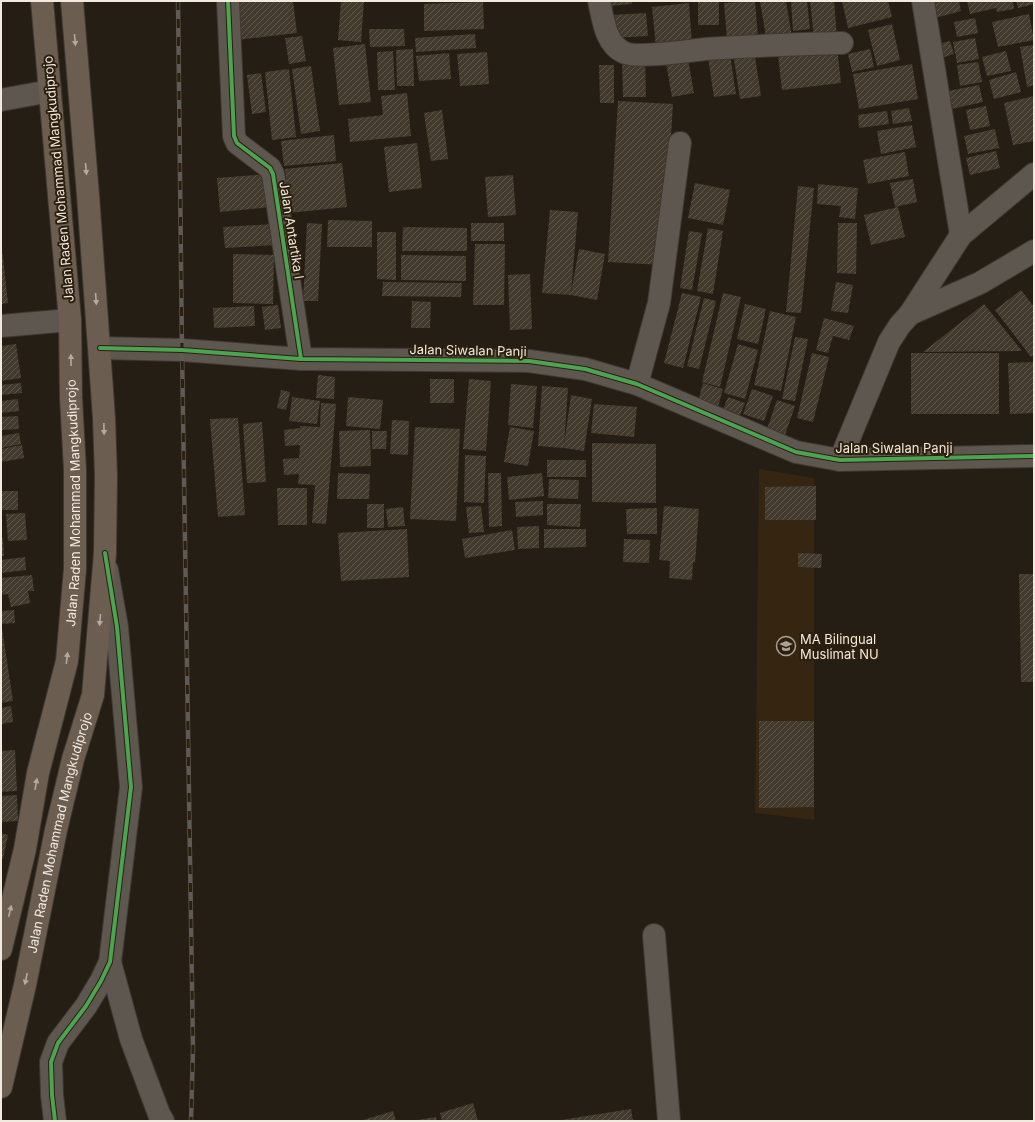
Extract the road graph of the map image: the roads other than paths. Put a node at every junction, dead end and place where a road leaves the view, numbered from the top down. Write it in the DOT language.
graph roads {
  1 [pos="42,1"];
  2 [pos="72,1"];
  3 [pos="228,1"];
  4 [pos="599,1"];
  5 [pos="922,1"];
  6 [pos="842,43"];
  7 [pos="50,90"];
  8 [pos="1,100"];
  9 [pos="680,144"];
  10 [pos="1034,174"];
  11 [pos="961,235"];
  12 [pos="1034,250"];
  13 [pos="910,314"];
  14 [pos="70,320"];
  15 [pos="1,326"];
  16 [pos="100,348"];
  17 [pos="301,359"];
  18 [pos="637,384"];
  19 [pos="1034,456"];
  20 [pos="840,460"];
  21 [pos="105,553"];
  22 [pos="654,935"];
  23 [pos="1,949"];
  24 [pos="110,962"];
  25 [pos="1,1087"];
  26 [pos="55,1121"];
  27 [pos="163,1121"];
  28 [pos="669,1121"];
  1 -- 7 [label="highway, Jalan Raden Mohammad Mangkudiprojo"];
  2 -- 16 [label="highway, Jalan Raden Mohammad Mangkudiprojo, one-way"];
  3 -- 17 [label="street, Jalan Antartika I"];
  4 -- 6 [label="street"];
  5 -- 11 [label="street"];
  7 -- 8 [label="street"];
  7 -- 14 [label="highway, Jalan Raden Mohammad Mangkudiprojo"];
  9 -- 18 [label="street"];
  10 -- 11 [label="street"];
  11 -- 13 [label="street"];
  12 -- 13 [label="street"];
  13 -- 20 [label="street"];
  14 -- 15 [label="street"];
  23 -- 14 [label="highway, Jalan Raden Mohammad Mangkudiprojo, one-way"];
  16 -- 17 [label="street, Jalan Siwalan Panji"];
  16 -- 21 [label="highway, Jalan Raden Mohammad Mangkudiprojo, one-way"];
  17 -- 18 [label="street, Jalan Siwalan Panji"];
  18 -- 20 [label="street, Jalan Siwalan Panji"];
  19 -- 20 [label="street, Jalan Siwalan Panji"];
  21 -- 24 [label="street, Jalan Raden Mohammad Mangkudiprojo"];
  21 -- 25 [label="highway, Jalan Raden Mohammad Mangkudiprojo, one-way"];
  22 -- 28 [label="street"];
  24 -- 26 [label="street, Jalan Raden Mohammad Mangkudiprojo"];
  24 -- 27 [label="street, Jalan Raden Mohammad Mangkudiprojo"];
}
